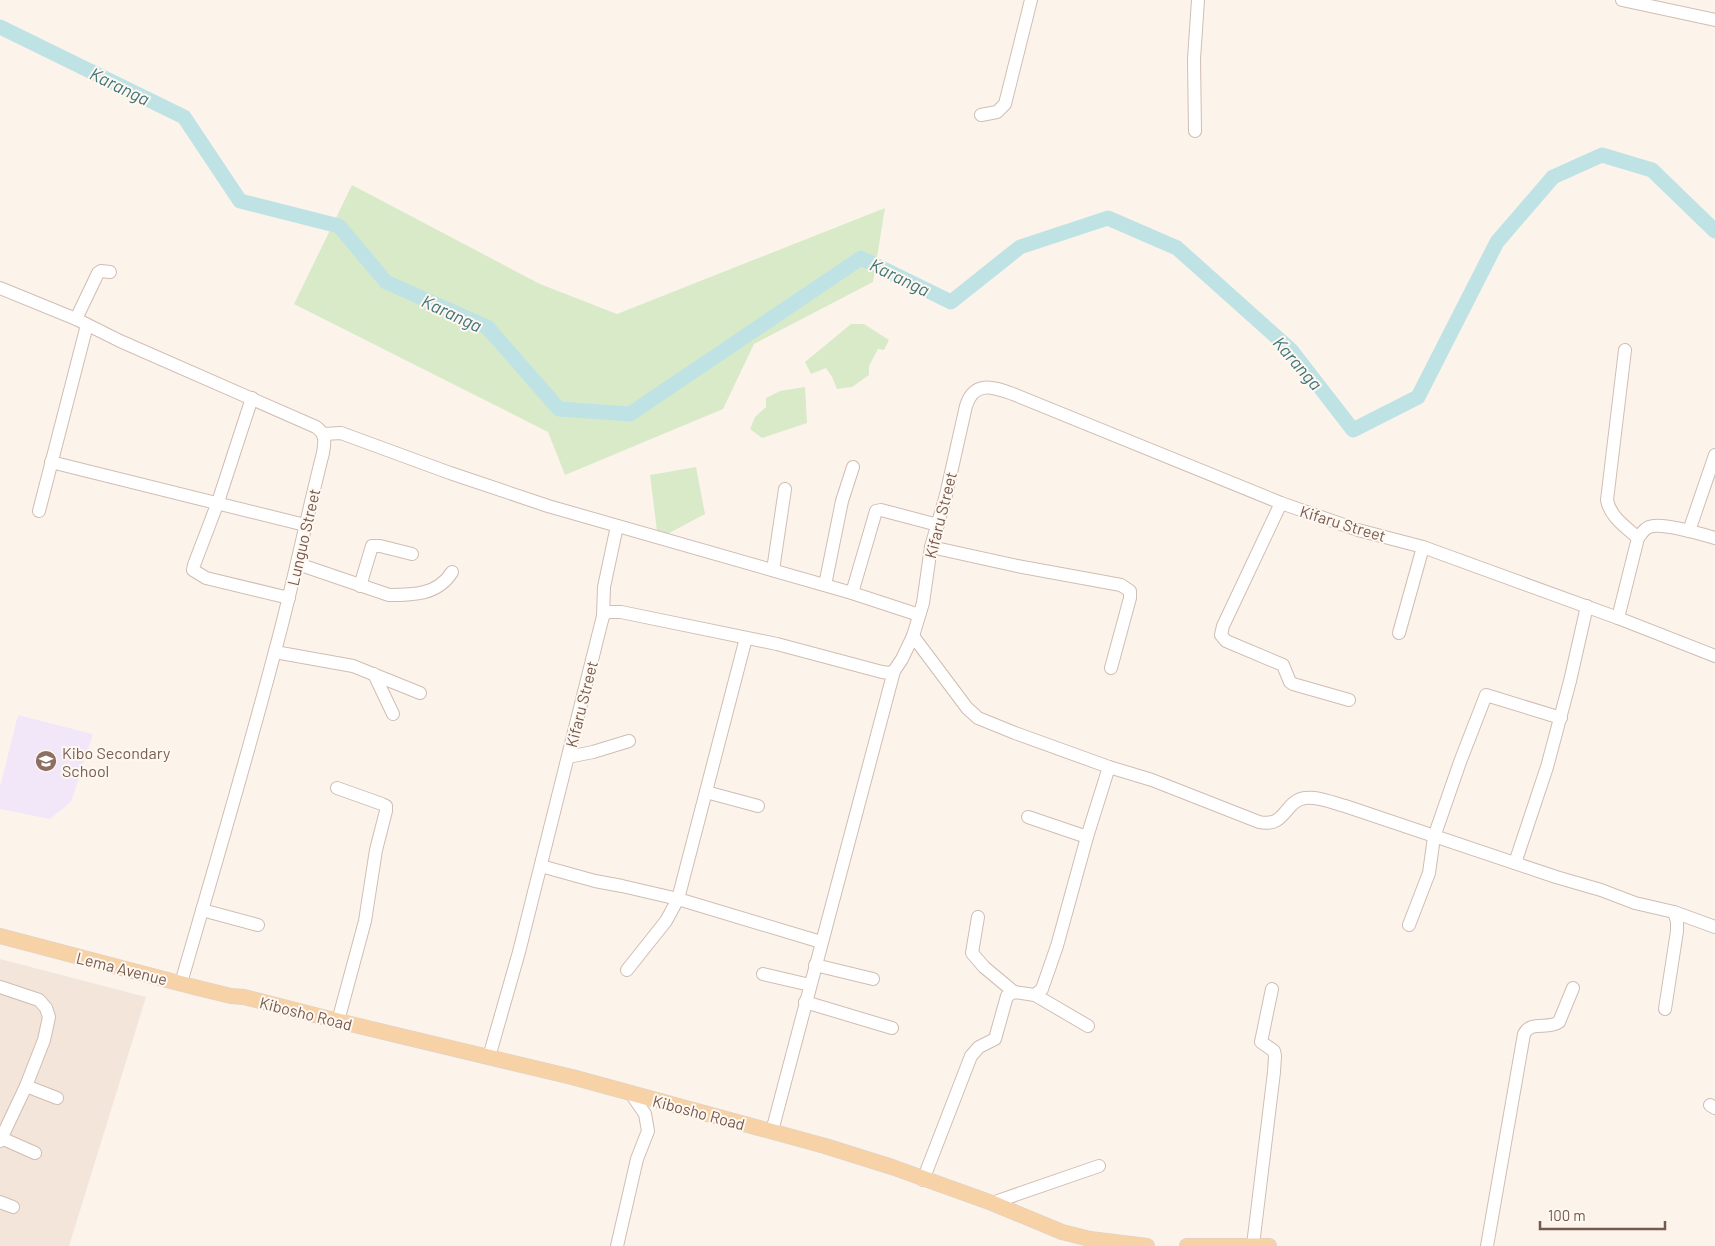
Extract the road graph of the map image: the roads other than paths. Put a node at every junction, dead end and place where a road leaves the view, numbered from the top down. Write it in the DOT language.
graph roads {
  1 [pos="1031,0"];
  2 [pos="1198,0"];
  3 [pos="1622,0"];
  4 [pos="1715,20"];
  5 [pos="981,115"];
  6 [pos="1195,131"];
  7 [pos="110,272"];
  8 [pos="0,288"];
  9 [pos="82,322"];
  10 [pos="1626,350"];
  11 [pos="252,398"];
  12 [pos="324,434"];
  13 [pos="1715,455"];
  14 [pos="51,462"];
  15 [pos="853,467"];
  16 [pos="785,489"];
  17 [pos="218,502"];
  18 [pos="1281,503"];
  19 [pos="39,511"];
  20 [pos="305,524"];
  21 [pos="938,525"];
  22 [pos="618,526"];
  23 [pos="1688,531"];
  24 [pos="1638,538"];
  25 [pos="1715,538"];
  26 [pos="930,547"];
  27 [pos="1423,547"];
  28 [pos="412,554"];
  29 [pos="298,564"];
  30 [pos="773,570"];
  31 [pos="452,572"];
  32 [pos="825,585"];
  33 [pos="360,586"];
  34 [pos="852,593"];
  35 [pos="288,598"];
  36 [pos="1587,606"];
  37 [pos="919,615"];
  38 [pos="603,616"];
  39 [pos="1618,618"];
  40 [pos="1399,633"];
  41 [pos="912,636"];
  42 [pos="746,638"];
  43 [pos="275,652"];
  44 [pos="1715,656"];
  45 [pos="1111,668"];
  46 [pos="894,671"];
  47 [pos="374,674"];
  48 [pos="420,693"];
  49 [pos="1349,700"];
  50 [pos="393,714"];
  51 [pos="1561,718"];
  52 [pos="629,740"];
  53 [pos="568,758"];
  54 [pos="1109,766"];
  55 [pos="337,788"];
  56 [pos="706,792"];
  57 [pos="758,806"];
  58 [pos="1028,817"];
  59 [pos="1434,836"];
  60 [pos="1087,837"];
  61 [pos="1515,863"];
  62 [pos="541,866"];
  63 [pos="678,899"];
  64 [pos="202,910"];
  65 [pos="1674,912"];
  66 [pos="978,917"];
  67 [pos="258,925"];
  68 [pos="1409,925"];
  69 [pos="1715,927"];
  70 [pos="0,936"];
  71 [pos="821,942"];
  72 [pos="815,965"];
  73 [pos="627,970"];
  74 [pos="763,974"];
  75 [pos="873,979"];
  76 [pos="181,983"];
  77 [pos="810,985"];
  78 [pos="0,986"];
  79 [pos="1573,988"];
  80 [pos="1272,990"];
  81 [pos="1014,992"];
  82 [pos="1035,995"];
  83 [pos="244,997"];
  84 [pos="805,1002"];
  85 [pos="1665,1009"];
  86 [pos="338,1021"];
  87 [pos="1088,1026"];
  88 [pos="892,1028"];
  89 [pos="489,1057"];
  90 [pos="26,1086"];
  91 [pos="632,1095"];
  92 [pos="57,1098"];
  93 [pos="772,1131"];
  94 [pos="1,1140"];
  95 [pos="35,1153"];
  96 [pos="1099,1166"];
  97 [pos="924,1180"];
  98 [pos="0,1202"];
  99 [pos="992,1203"];
  100 [pos="13,1207"];
  101 [pos="617,1246"];
  102 [pos="1147,1246"];
  103 [pos="1187,1246"];
  104 [pos="1253,1246"];
  105 [pos="1269,1246"];
  106 [pos="1487,1246"];
  1 -- 5 [label="street"];
  2 -- 6 [label="street"];
  3 -- 4 [label="street"];
  7 -- 9 [label="street"];
  8 -- 9 [label="street"];
  9 -- 11 [label="street"];
  9 -- 14 [label="street"];
  10 -- 24 [label="street"];
  11 -- 12 [label="street"];
  11 -- 17 [label="street"];
  12 -- 20 [label="street, Lunguo Street"];
  12 -- 22 [label="street"];
  13 -- 23 [label="street"];
  14 -- 17 [label="street"];
  14 -- 19 [label="street"];
  15 -- 32 [label="street"];
  16 -- 30 [label="street"];
  17 -- 20 [label="street"];
  17 -- 35 [label="street"];
  18 -- 21 [label="street, Kifaru Street"];
  18 -- 27 [label="street, Kifaru Street"];
  18 -- 49 [label="street"];
  20 -- 29 [label="street, Lunguo Street"];
  21 -- 26 [label="street, Kifaru Street"];
  21 -- 34 [label="street"];
  22 -- 30 [label="street"];
  22 -- 38 [label="street, Kifaru Street"];
  23 -- 24 [label="street"];
  23 -- 25 [label="street"];
  24 -- 39 [label="street"];
  26 -- 37 [label="street, Kifaru Street"];
  26 -- 45 [label="street"];
  27 -- 36 [label="street, Kifaru Street"];
  27 -- 40 [label="street"];
  28 -- 33 [label="street"];
  29 -- 33 [label="street"];
  29 -- 35 [label="street, Lunguo Street"];
  30 -- 32 [label="street"];
  31 -- 33 [label="street"];
  32 -- 34 [label="street"];
  34 -- 37 [label="street"];
  35 -- 43 [label="street, Lunguo Street"];
  36 -- 39 [label="street, Kifaru Street"];
  36 -- 51 [label="street"];
  37 -- 41 [label="street, Kifaru Street"];
  38 -- 42 [label="street"];
  38 -- 53 [label="street, Kifaru Street"];
  39 -- 44 [label="street, Kifaru Street"];
  41 -- 46 [label="street, Kifaru Street"];
  41 -- 54 [label="street"];
  42 -- 46 [label="street"];
  42 -- 56 [label="street"];
  43 -- 47 [label="street"];
  43 -- 64 [label="street, Lunguo Street"];
  46 -- 71 [label="street, Kifaru Street"];
  47 -- 48 [label="street"];
  47 -- 50 [label="street"];
  51 -- 59 [label="street"];
  51 -- 61 [label="street"];
  52 -- 53 [label="street"];
  53 -- 62 [label="street, Kifaru Street"];
  54 -- 59 [label="street"];
  54 -- 60 [label="street"];
  55 -- 86 [label="street"];
  56 -- 57 [label="street"];
  56 -- 63 [label="street"];
  58 -- 60 [label="street"];
  59 -- 61 [label="street"];
  59 -- 68 [label="street"];
  60 -- 82 [label="street"];
  61 -- 65 [label="street"];
  62 -- 63 [label="street"];
  62 -- 89 [label="street, Kifaru Street"];
  63 -- 71 [label="street"];
  63 -- 73 [label="street"];
  64 -- 67 [label="street"];
  64 -- 76 [label="street, Lunguo Street"];
  65 -- 69 [label="street"];
  65 -- 85 [label="street"];
  66 -- 81 [label="street"];
  70 -- 76 [label="main road, Lema Avenue"];
  71 -- 72 [label="street, Kifaru Street"];
  72 -- 75 [label="street"];
  72 -- 77 [label="street, Kifaru Street"];
  74 -- 77 [label="street"];
  76 -- 83 [label="main road, Lema Avenue"];
  77 -- 84 [label="street, Kifaru Street"];
  78 -- 90 [label="street"];
  79 -- 106 [label="street"];
  80 -- 104 [label="street"];
  81 -- 82 [label="street"];
  81 -- 97 [label="street"];
  82 -- 87 [label="street"];
  83 -- 86 [label="main road, Kibosho Road"];
  84 -- 88 [label="street"];
  84 -- 93 [label="street, Kifaru Street"];
  86 -- 89 [label="main road, Kibosho Road"];
  89 -- 91 [label="main road, Kibosho Road"];
  90 -- 92 [label="street"];
  90 -- 94 [label="street"];
  91 -- 93 [label="main road, Kibosho Road"];
  91 -- 101 [label="street"];
  93 -- 97 [label="main road, Kibosho Road"];
  94 -- 95 [label="street"];
  96 -- 99 [label="street"];
  97 -- 99 [label="main road, Kibosho Road"];
  98 -- 100 [label="street"];
  99 -- 102 [label="main road, Kibosho Road"];
  103 -- 104 [label="main road"];
  104 -- 105 [label="main road"];
}
